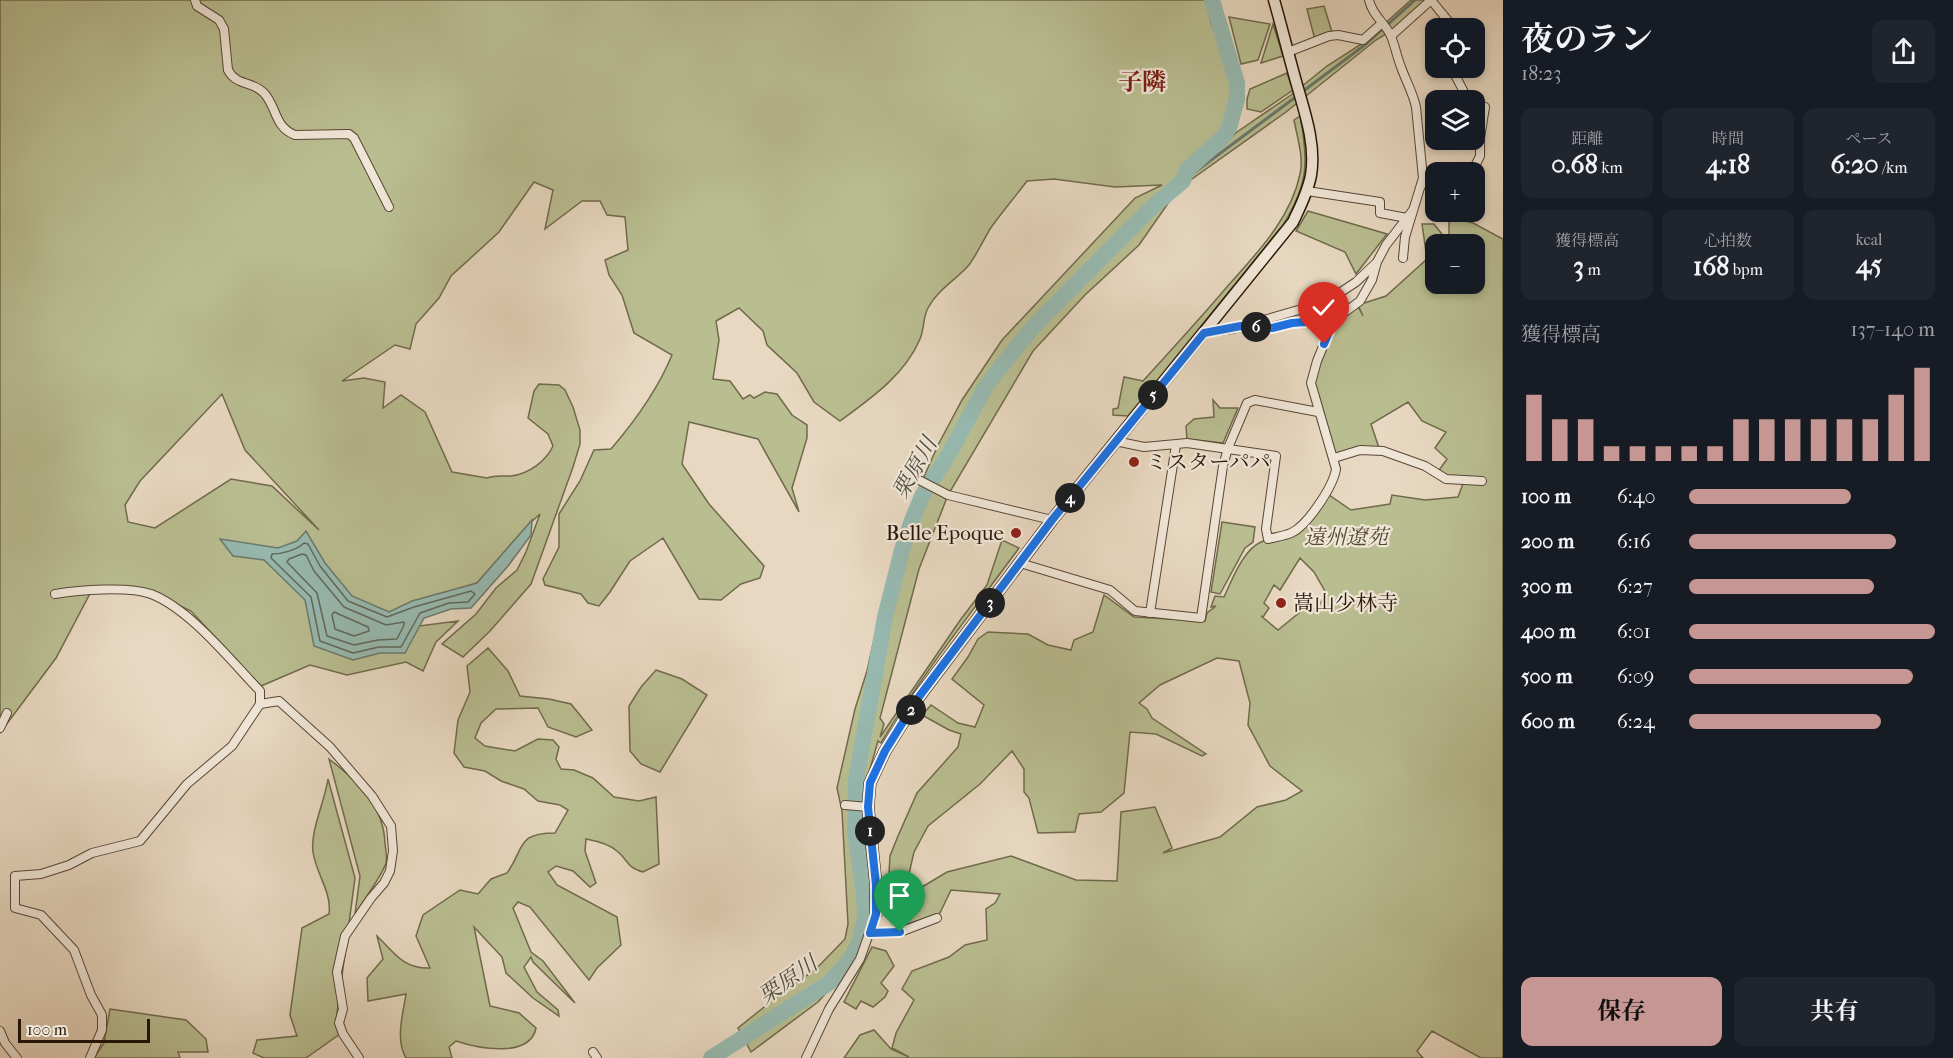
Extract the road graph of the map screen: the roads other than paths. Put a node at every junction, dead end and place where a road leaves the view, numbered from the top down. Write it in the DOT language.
graph roads {
  1 [pos="195,0"];
  2 [pos="1274,0"];
  3 [pos="1369,0"];
  4 [pos="1431,0"];
  5 [pos="1446,18"];
  6 [pos="1382,25"];
  7 [pos="1390,34"];
  8 [pos="1288,52"];
  9 [pos="1422,183"];
  10 [pos="1425,184"];
  11 [pos="1307,191"];
  12 [pos="389,207"];
  13 [pos="1413,210"];
  14 [pos="1407,218"];
  15 [pos="1403,258"];
  16 [pos="1377,262"];
  17 [pos="1334,320"];
  18 [pos="1241,326"];
  19 [pos="1204,333"];
  20 [pos="1318,412"];
  21 [pos="1116,441"];
  22 [pos="1176,445"];
  23 [pos="1228,448"];
  24 [pos="1334,458"];
  25 [pos="921,481"];
  26 [pos="1482,481"];
  27 [pos="1052,520"];
  28 [pos="1020,562"];
  29 [pos="55,594"];
  30 [pos="1150,613"];
  31 [pos="260,704"];
  32 [pos="7,713"];
  33 [pos="0,728"];
  34 [pos="844,805"];
  35 [pos="864,807"];
  36 [pos="876,914"];
  37 [pos="938,918"];
  38 [pos="870,933"];
  39 [pos="0,1031"];
  40 [pos="17,1058"];
  41 [pos="90,1058"];
  42 [pos="359,1058"];
  43 [pos="806,1058"];
  1 -- 12 [label="street"];
  2 -- 8 [label="street"];
  3 -- 6 [label="street"];
  4 -- 5 [label="street"];
  4 -- 7 [label="street"];
  6 -- 7 [label="street"];
  6 -- 8 [label="street"];
  7 -- 9 [label="street"];
  8 -- 11 [label="street"];
  9 -- 10 [label="street"];
  9 -- 13 [label="street"];
  11 -- 14 [label="street"];
  11 -- 19 [label="street"];
  13 -- 14 [label="street"];
  13 -- 15 [label="street"];
  14 -- 16 [label="street"];
  16 -- 17 [label="street"];
  16 -- 18 [label="street"];
  17 -- 18 [label="street"];
  17 -- 20 [label="street"];
  18 -- 19 [label="street"];
  19 -- 21 [label="street"];
  20 -- 23 [label="street"];
  20 -- 24 [label="street"];
  21 -- 22 [label="street"];
  21 -- 27 [label="street"];
  22 -- 23 [label="street"];
  22 -- 30 [label="street"];
  23 -- 24 [label="street"];
  23 -- 30 [label="street"];
  24 -- 26 [label="street"];
  25 -- 27 [label="street"];
  27 -- 28 [label="street"];
  28 -- 30 [label="street"];
  28 -- 35 [label="street"];
  29 -- 31 [label="street"];
  31 -- 41 [label="street"];
  31 -- 42 [label="street"];
  32 -- 33 [label="street"];
  34 -- 35 [label="street"];
  35 -- 36 [label="street"];
  36 -- 38 [label="street"];
  37 -- 38 [label="street"];
  38 -- 43 [label="street"];
  39 -- 40 [label="street"];
}
